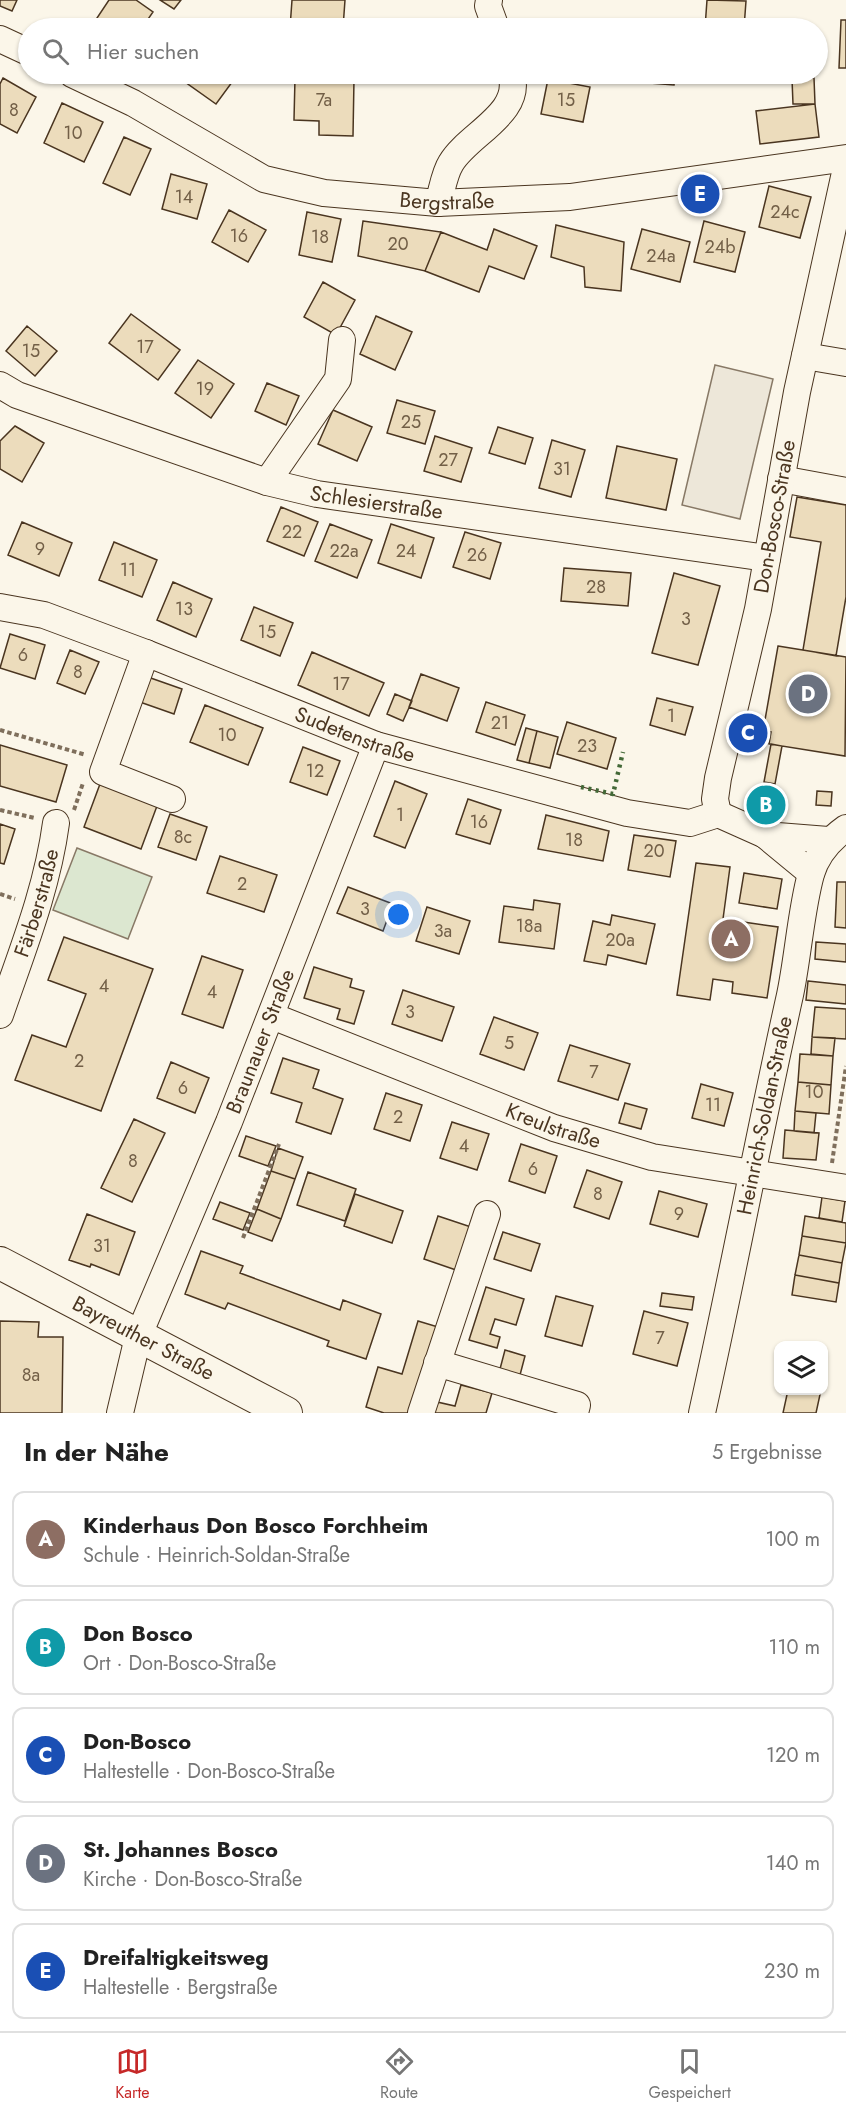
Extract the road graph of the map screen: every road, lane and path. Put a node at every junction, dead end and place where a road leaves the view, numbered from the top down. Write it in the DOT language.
graph roads {
  1 [pos="489,0"];
  2 [pos="493,18"];
  3 [pos="0,39"];
  4 [pos="18,47"];
  5 [pos="93,84"];
  6 [pos="514,84"];
  7 [pos="846,158"];
  8 [pos="846,168"];
  9 [pos="438,203"];
  10 [pos="342,340"];
  11 [pos="805,356"];
  12 [pos="846,363"];
  13 [pos="0,385"];
  14 [pos="782,479"];
  15 [pos="267,482"];
  16 [pos="846,491"];
  17 [pos="767,558"];
  18 [pos="0,607"];
  19 [pos="146,653"];
  20 [pos="0,730"];
  21 [pos="376,745"];
  22 [pos="96,769"];
  23 [pos="172,799"];
  24 [pos="0,810"];
  25 [pos="718,814"];
  26 [pos="55,827"];
  27 [pos="837,834"];
  28 [pos="765,835"];
  29 [pos="811,873"];
  30 [pos="0,1015"];
  31 [pos="272,1016"];
  32 [pos="846,1066"];
  33 [pos="279,1144"];
  34 [pos="751,1175"];
  35 [pos="838,1187"];
  36 [pos="487,1214"];
  37 [pos="243,1238"];
  38 [pos="0,1263"];
  39 [pos="138,1338"];
  40 [pos="437,1364"];
  41 [pos="576,1409"];
  42 [pos="120,1413"];
  43 [pos="286,1413"];
  44 [pos="421,1413"];
  45 [pos="702,1413"];
  1 -- 2 [label="street"];
  3 -- 4 [label="street"];
  5 -- 9 [label="street, Bergstraße"];
  6 -- 9 [label="street"];
  7 -- 9 [label="street, Bergstraße"];
  8 -- 11 [label="street, Don-Bosco-Straße"];
  10 -- 15 [label="street"];
  11 -- 12 [label="street"];
  11 -- 14 [label="street, Don-Bosco-Straße"];
  13 -- 15 [label="street, Schlesierstraße"];
  14 -- 16 [label="street"];
  14 -- 17 [label="street, Don-Bosco-Straße"];
  15 -- 17 [label="street, Schlesierstraße"];
  17 -- 25 [label="street, Don-Bosco-Straße"];
  18 -- 19 [label="street, Sudetenstraße"];
  19 -- 21 [label="street, Sudetenstraße"];
  19 -- 22 [label="street"];
  20 -- 22 [label="path"];
  21 -- 25 [label="street, Sudetenstraße"];
  21 -- 31 [label="street, Braunauer Straße"];
  22 -- 23 [label="street"];
  22 -- 26 [label="path"];
  24 -- 26 [label="path"];
  25 -- 28 [label="street"];
  26 -- 30 [label="street, Färberstraße"];
  27 -- 28 [label="street"];
  27 -- 29 [label="street, Heinrich-Soldan-Straße"];
  28 -- 29 [label="street"];
  29 -- 34 [label="street, Heinrich-Soldan-Straße"];
  31 -- 34 [label="street, Kreulstraße"];
  31 -- 39 [label="street, Braunauer Straße"];
  32 -- 35 [label="path"];
  33 -- 37 [label="path"];
  34 -- 35 [label="street, Kreulstraße"];
  34 -- 45 [label="street, Heinrich-Soldan-Straße"];
  36 -- 40 [label="street"];
  38 -- 39 [label="main road, Bayreuther Straße"];
  39 -- 42 [label="street, Braunauer Straße"];
  39 -- 43 [label="main road, Bayreuther Straße"];
  40 -- 41 [label="street"];
  40 -- 44 [label="street"];
}
